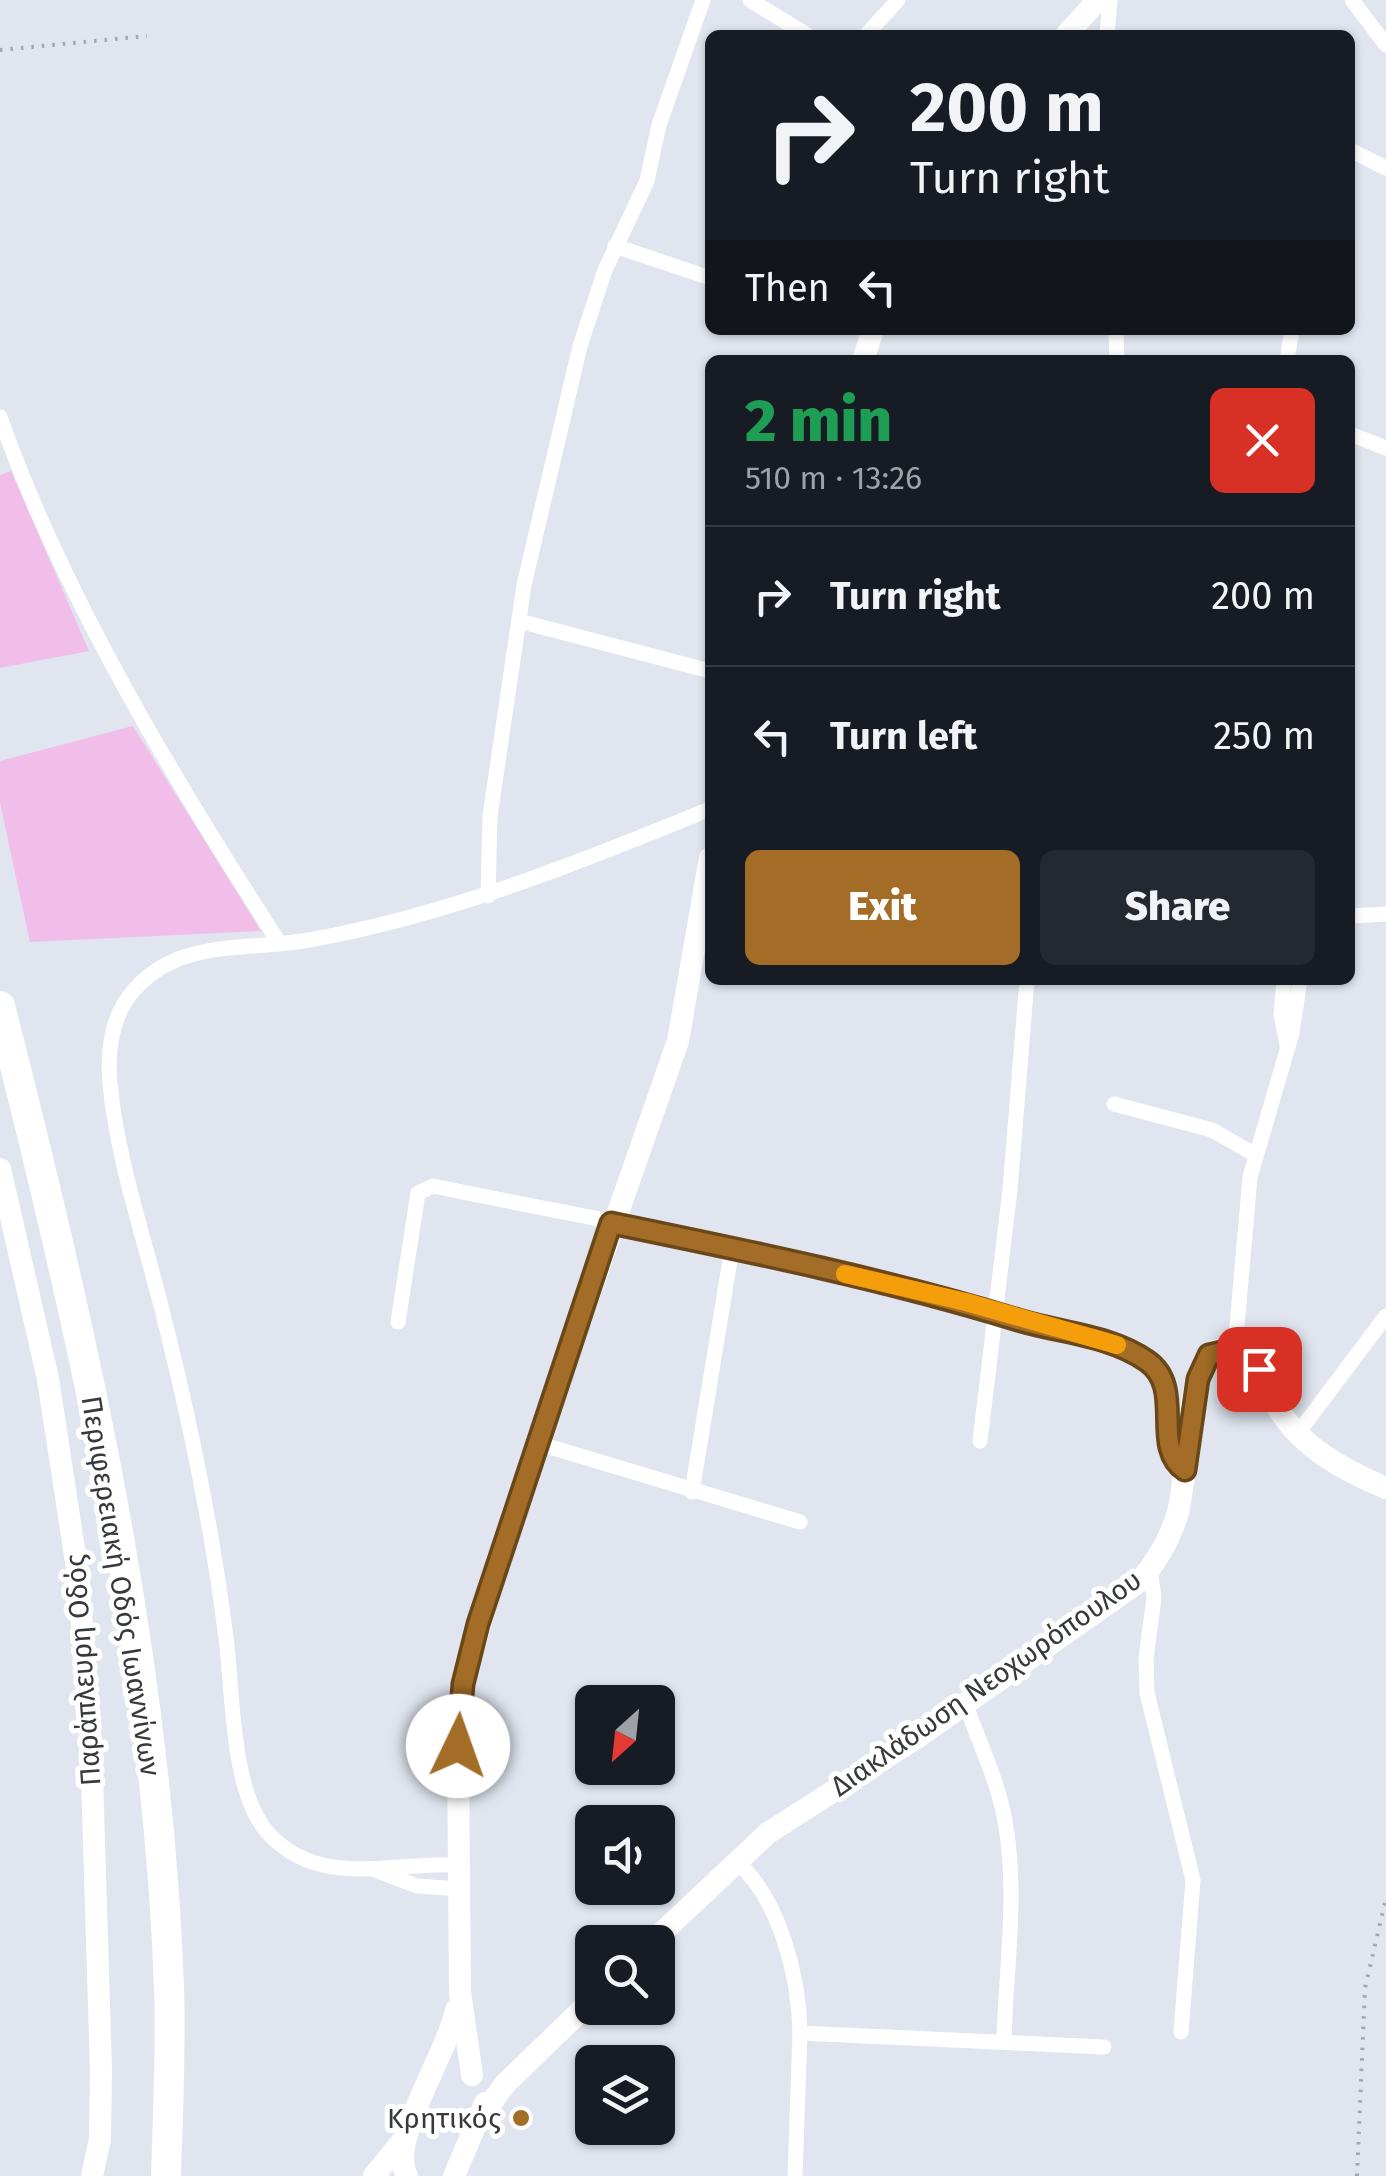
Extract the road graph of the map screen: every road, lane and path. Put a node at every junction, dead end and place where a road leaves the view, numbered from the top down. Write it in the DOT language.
graph roads {
  1 [pos="703,0"];
  2 [pos="750,0"];
  3 [pos="898,0"];
  4 [pos="1098,0"];
  5 [pos="1110,0"];
  6 [pos="1352,0"];
  7 [pos="799,30"];
  8 [pos="871,30"];
  9 [pos="1071,30"];
  10 [pos="1107,30"];
  11 [pos="147,36"];
  12 [pos="1386,45"];
  13 [pos="0,50"];
  14 [pos="1355,152"];
  15 [pos="1386,168"];
  16 [pos="615,246"];
  17 [pos="705,276"];
  18 [pos="0,417"];
  19 [pos="1355,436"];
  20 [pos="1386,448"];
  21 [pos="519,621"];
  22 [pos="705,669"];
  23 [pos="705,812"];
  24 [pos="705,887"];
  25 [pos="488,896"];
  26 [pos="1386,914"];
  27 [pos="1355,916"];
  28 [pos="280,944"];
  29 [pos="1028,985"];
  30 [pos="1284,985"];
  31 [pos="1299,985"];
  32 [pos="0,1006"];
  33 [pos="1286,1045"];
  34 [pos="1114,1104"];
  35 [pos="1254,1154"];
  36 [pos="0,1169"];
  37 [pos="611,1223"];
  38 [pos="732,1248"];
  39 [pos="995,1311"];
  40 [pos="1386,1316"];
  41 [pos="398,1322"];
  42 [pos="1235,1349"];
  43 [pos="1298,1433"];
  44 [pos="980,1441"];
  45 [pos="537,1443"];
  46 [pos="1185,1470"];
  47 [pos="1386,1488"];
  48 [pos="692,1492"];
  49 [pos="800,1522"];
  50 [pos="1150,1569"];
  51 [pos="965,1703"];
  52 [pos="736,1861"];
  53 [pos="460,1864"];
  54 [pos="375,1870"];
  55 [pos="459,1889"];
  56 [pos="1386,1898"];
  57 [pos="670,1925"];
  58 [pos="460,1992"];
  59 [pos="575,2016"];
  60 [pos="1181,2032"];
  61 [pos="800,2033"];
  62 [pos="1004,2040"];
  63 [pos="1104,2047"];
  64 [pos="534,2055"];
  65 [pos="475,2077"];
  66 [pos="431,2081"];
  67 [pos="482,2116"];
  68 [pos="403,2140"];
  69 [pos="460,2171"];
  70 [pos="92,2176"];
  71 [pos="166,2176"];
  72 [pos="374,2176"];
  73 [pos="407,2176"];
  74 [pos="794,2176"];
  75 [pos="1357,2176"];
  1 -- 16 [label="street"];
  2 -- 7 [label="street"];
  3 -- 8 [label="street"];
  4 -- 9 [label="street"];
  5 -- 10 [label="street"];
  6 -- 12 [label="street"];
  11 -- 13 [label="path"];
  14 -- 15 [label="street"];
  16 -- 17 [label="street"];
  16 -- 21 [label="street"];
  18 -- 28 [label="street"];
  19 -- 20 [label="street"];
  21 -- 22 [label="street"];
  21 -- 25 [label="street"];
  23 -- 25 [label="street"];
  24 -- 37 [label="street"];
  25 -- 28 [label="street"];
  26 -- 27 [label="street"];
  28 -- 54 [label="street"];
  29 -- 39 [label="street"];
  30 -- 33 [label="street"];
  31 -- 33 [label="street"];
  32 -- 71 [label="highway, Περιφερειακή Οδός Ιωαννίνων"];
  33 -- 35 [label="street"];
  34 -- 35 [label="street"];
  35 -- 42 [label="street"];
  36 -- 70 [label="street, Παράπλευρη Οδός"];
  37 -- 38 [label="street"];
  37 -- 41 [label="street"];
  37 -- 45 [label="street"];
  38 -- 39 [label="street"];
  38 -- 48 [label="street"];
  39 -- 44 [label="street"];
  39 -- 46 [label="street"];
  40 -- 43 [label="street"];
  42 -- 43 [label="street"];
  42 -- 46 [label="street, Διακλάδωση Νεοχωρόπουλου"];
  43 -- 47 [label="street"];
  45 -- 48 [label="street"];
  45 -- 53 [label="street"];
  46 -- 50 [label="street, Διακλάδωση Νεοχωρόπουλου"];
  48 -- 49 [label="street"];
  50 -- 51 [label="street, Διακλάδωση Νεοχωρόπουλου"];
  50 -- 60 [label="street"];
  51 -- 52 [label="street, Διακλάδωση Νεοχωρόπουλου"];
  51 -- 62 [label="street"];
  52 -- 57 [label="street, Διακλάδωση Νεοχωρόπουλου"];
  52 -- 61 [label="street"];
  53 -- 54 [label="street"];
  53 -- 55 [label="street"];
  54 -- 55 [label="street"];
  55 -- 58 [label="street"];
  56 -- 75 [label="path"];
  58 -- 65 [label="street"];
  58 -- 66 [label="street"];
  59 -- 64 [label="street"];
  61 -- 62 [label="street"];
  61 -- 74 [label="street"];
  62 -- 63 [label="street"];
  64 -- 65 [label="street"];
  64 -- 67 [label="street"];
  65 -- 66 [label="street"];
  65 -- 67 [label="street"];
  66 -- 68 [label="street"];
  67 -- 69 [label="street"];
  68 -- 72 [label="street"];
  68 -- 73 [label="street"];
}
